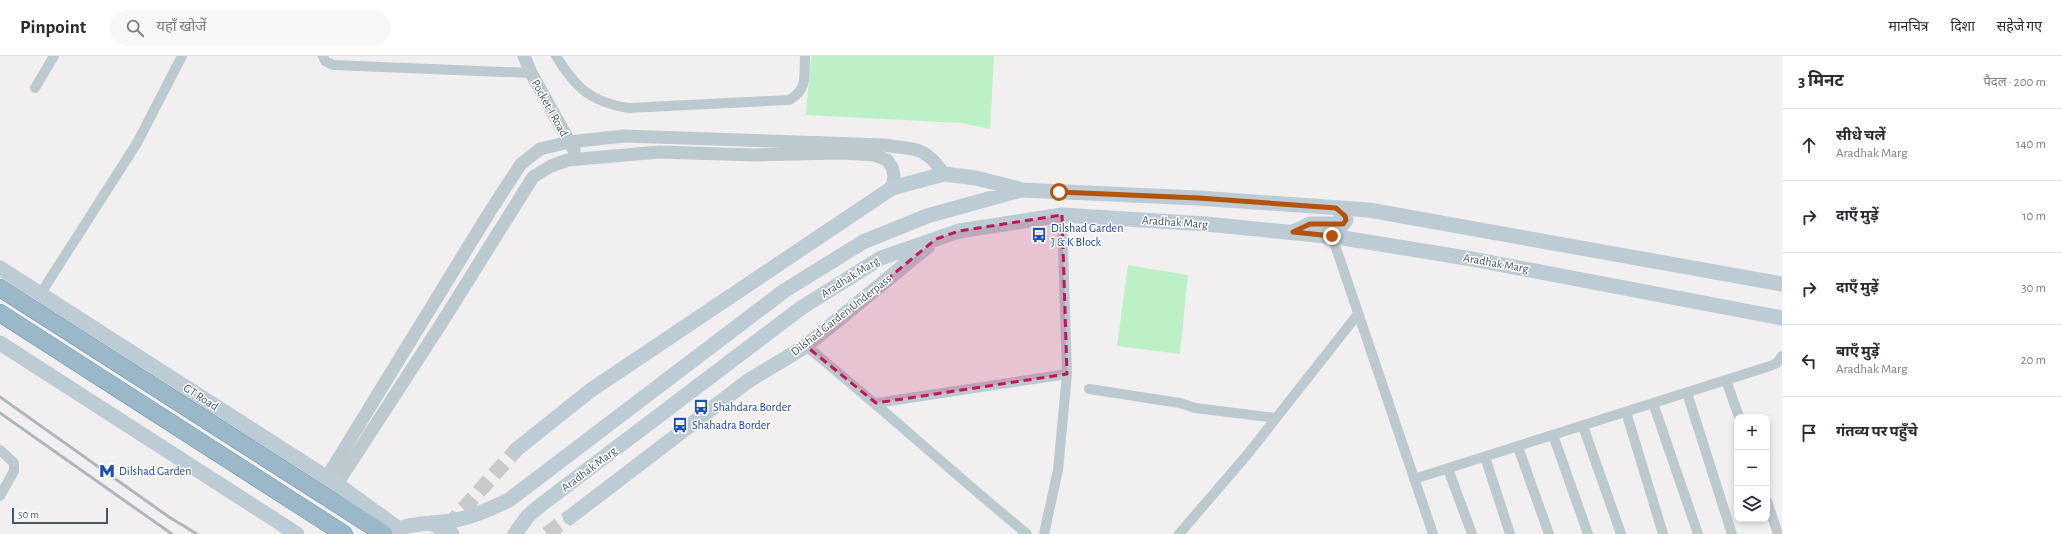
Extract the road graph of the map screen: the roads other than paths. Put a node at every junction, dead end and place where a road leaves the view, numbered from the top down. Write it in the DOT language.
graph roads {
  1 [pos="54,56"];
  2 [pos="182,56"];
  3 [pos="323,56"];
  4 [pos="524,56"];
  5 [pos="556,56"];
  6 [pos="805,56"];
  7 [pos="531,73"];
  8 [pos="35,88"];
  9 [pos="689,139"];
  10 [pos="569,142"];
  11 [pos="883,151"];
  12 [pos="690,153"];
  13 [pos="580,159"];
  14 [pos="944,174"];
  15 [pos="892,188"];
  16 [pos="1021,190"];
  17 [pos="1336,208"];
  18 [pos="1062,215"];
  19 [pos="1293,232"];
  20 [pos="1332,236"];
  21 [pos="936,239"];
  22 [pos="0,268"];
  23 [pos="1782,284"];
  24 [pos="0,288"];
  25 [pos="41,293"];
  26 [pos="0,313"];
  27 [pos="1358,314"];
  28 [pos="1782,318"];
  29 [pos="0,343"];
  30 [pos="806,346"];
  31 [pos="1782,356"];
  32 [pos="1067,374"];
  33 [pos="1726,380"];
  34 [pos="1089,389"];
  35 [pos="1687,393"];
  36 [pos="876,403"];
  37 [pos="1653,403"];
  38 [pos="1626,412"];
  39 [pos="1738,414"];
  40 [pos="1276,418"];
  41 [pos="1583,426"];
  42 [pos="1553,436"];
  43 [pos="1518,447"];
  44 [pos="517,449"];
  45 [pos="0,450"];
  46 [pos="1485,457"];
  47 [pos="1448,469"];
  48 [pos="1414,479"];
  49 [pos="332,480"];
  50 [pos="0,496"];
  51 [pos="1770,511"];
  52 [pos="570,516"];
  53 [pos="431,523"];
  54 [pos="391,532"];
  55 [pos="1777,533"];
  56 [pos="297,534"];
  57 [pos="344,534"];
  58 [pos="452,534"];
  59 [pos="515,534"];
  60 [pos="1027,534"];
  61 [pos="1044,534"];
  62 [pos="1179,534"];
  63 [pos="1433,534"];
  64 [pos="1472,534"];
  65 [pos="1510,534"];
  66 [pos="1549,534"];
  67 [pos="1588,534"];
  68 [pos="1621,534"];
  69 [pos="1663,534"];
  70 [pos="1698,534"];
  71 [pos="1732,534"];
  1 -- 8 [label="street"];
  2 -- 25 [label="street"];
  3 -- 7 [label="street"];
  4 -- 7 [label="street, Pocket-I Road"];
  5 -- 6 [label="street"];
  7 -- 10 [label="street, Pocket-I Road"];
  9 -- 10 [label="street"];
  9 -- 11 [label="street"];
  9 -- 12 [label="street"];
  10 -- 13 [label="street, Pocket-I Road"];
  10 -- 49 [label="street"];
  11 -- 12 [label="street"];
  11 -- 14 [label="street"];
  11 -- 15 [label="street"];
  12 -- 13 [label="street"];
  13 -- 49 [label="street"];
  14 -- 15 [label="main road, Aradhak Marg"];
  14 -- 16 [label="main road, Aradhak Marg"];
  15 -- 44 [label="main road"];
  16 -- 17 [label="main road, Aradhak Marg"];
  16 -- 53 [label="main road, Aradhak Marg"];
  17 -- 19 [label="main road"];
  17 -- 23 [label="main road, Aradhak Marg"];
  18 -- 19 [label="main road, Aradhak Marg"];
  18 -- 21 [label="main road, Aradhak Marg"];
  18 -- 32 [label="street"];
  19 -- 20 [label="main road, Aradhak Marg"];
  20 -- 27 [label="street"];
  20 -- 28 [label="main road, Aradhak Marg"];
  21 -- 30 [label="main road, Dilshad Garden Underpass"];
  21 -- 59 [label="main road, Aradhak Marg"];
  22 -- 25 [label="main road, GT Road"];
  24 -- 54 [label="highway, GT Road"];
  25 -- 49 [label="main road, GT Road"];
  26 -- 57 [label="highway"];
  27 -- 40 [label="street"];
  27 -- 48 [label="street"];
  29 -- 56 [label="main road"];
  30 -- 36 [label="street"];
  30 -- 52 [label="main road, Dilshad Garden Underpass"];
  31 -- 33 [label="street"];
  32 -- 36 [label="street"];
  32 -- 61 [label="street"];
  33 -- 35 [label="street"];
  33 -- 39 [label="street"];
  34 -- 40 [label="street"];
  35 -- 37 [label="street"];
  35 -- 71 [label="street"];
  36 -- 60 [label="street"];
  37 -- 38 [label="street"];
  37 -- 70 [label="street"];
  38 -- 41 [label="street"];
  38 -- 69 [label="street"];
  40 -- 62 [label="street"];
  41 -- 42 [label="street"];
  41 -- 68 [label="street"];
  42 -- 43 [label="street"];
  42 -- 67 [label="street"];
  43 -- 46 [label="street"];
  43 -- 66 [label="street"];
  45 -- 50 [label="street"];
  46 -- 47 [label="street"];
  46 -- 65 [label="street"];
  47 -- 48 [label="street"];
  47 -- 64 [label="street"];
  48 -- 63 [label="street"];
  49 -- 54 [label="main road, GT Road"];
  51 -- 55 [label="street"];
  53 -- 54 [label="main road, Aradhak Marg"];
  53 -- 58 [label="main road"];
}
